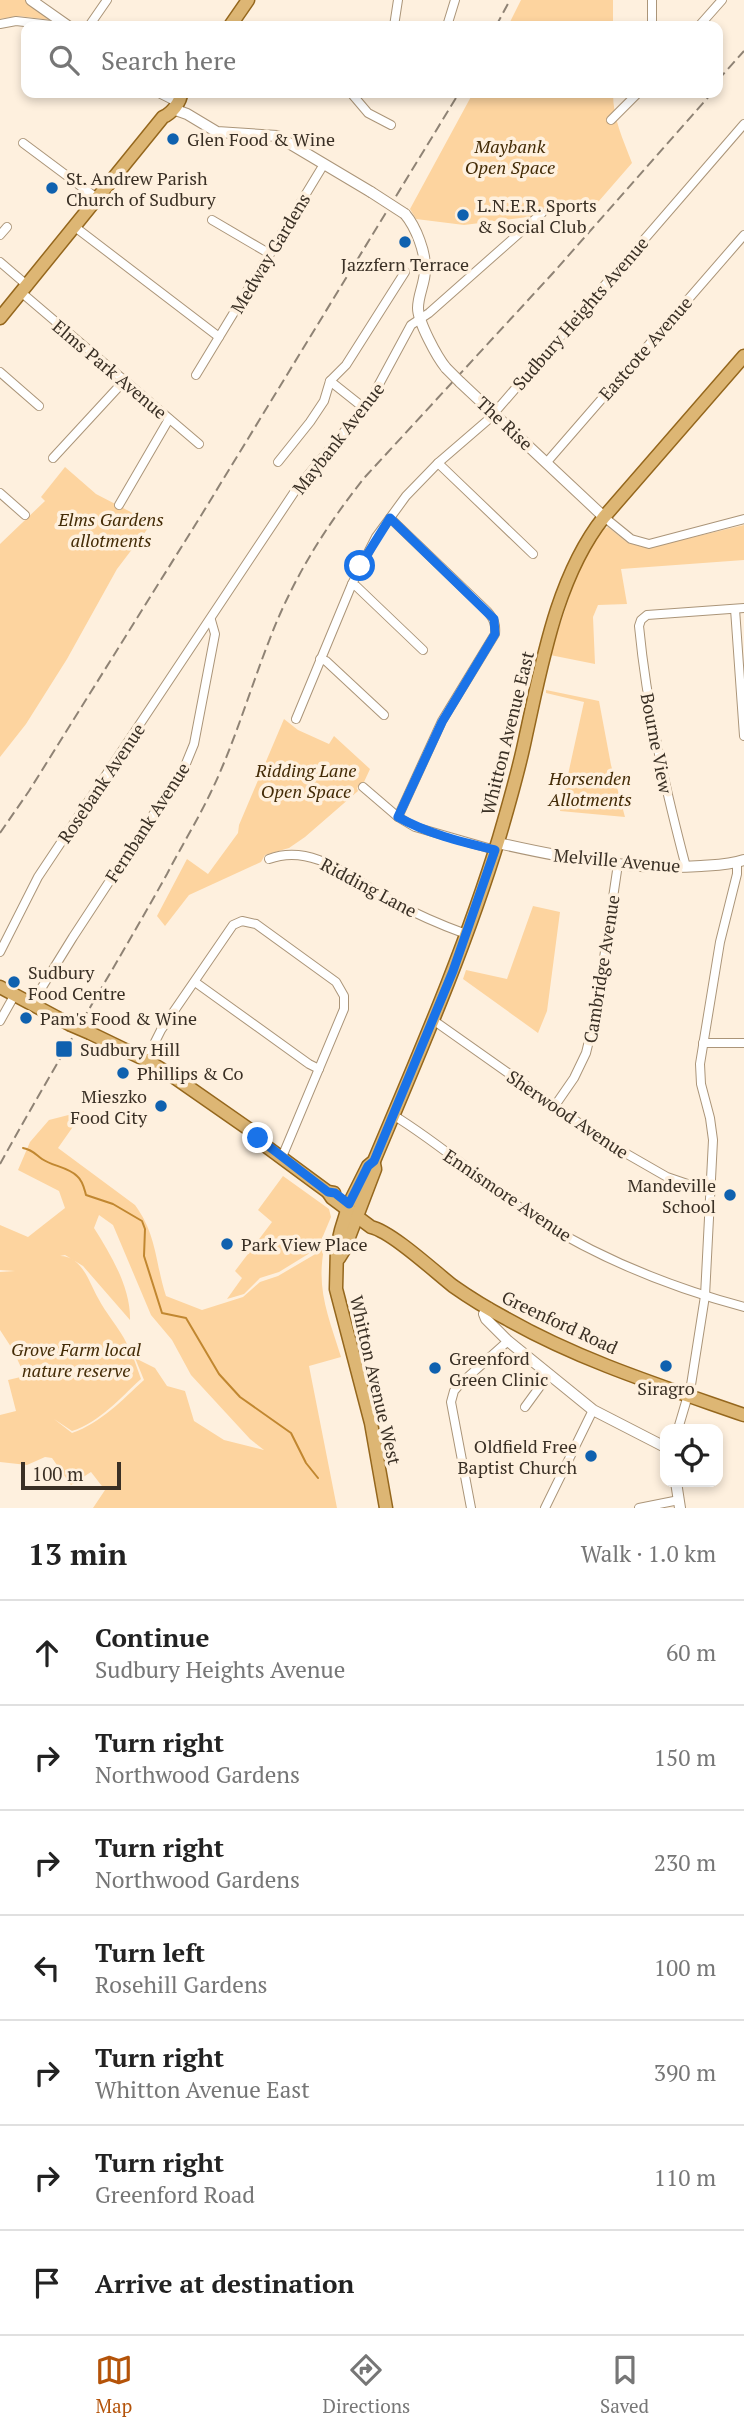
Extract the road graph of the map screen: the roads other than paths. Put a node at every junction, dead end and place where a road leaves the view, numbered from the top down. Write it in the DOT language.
graph roads {
  1 [pos="32,0"];
  2 [pos="107,0"];
  3 [pos="248,0"];
  4 [pos="398,0"];
  5 [pos="455,0"];
  6 [pos="652,0"];
  7 [pos="722,0"];
  8 [pos="61,21"];
  9 [pos="92,21"];
  10 [pos="233,21"];
  11 [pos="395,21"];
  12 [pos="449,21"];
  13 [pos="652,21"];
  14 [pos="703,21"];
  15 [pos="21,22"];
  16 [pos="0,24"];
  17 [pos="355,98"];
  18 [pos="633,98"];
  19 [pos="172,101"];
  20 [pos="611,120"];
  21 [pos="744,124"];
  22 [pos="391,125"];
  23 [pos="23,143"];
  24 [pos="321,169"];
  25 [pos="98,199"];
  26 [pos="542,213"];
  27 [pos="212,220"];
  28 [pos="7,227"];
  29 [pos="75,227"];
  30 [pos="0,234"];
  31 [pos="744,235"];
  32 [pos="270,254"];
  33 [pos="0,262"];
  34 [pos="405,272"];
  35 [pos="25,289"];
  36 [pos="0,318"];
  37 [pos="419,318"];
  38 [pos="219,337"];
  39 [pos="744,356"];
  40 [pos="0,372"];
  41 [pos="196,375"];
  42 [pos="124,381"];
  43 [pos="330,381"];
  44 [pos="39,406"];
  45 [pos="364,408"];
  46 [pos="495,412"];
  47 [pos="169,419"];
  48 [pos="199,444"];
  49 [pos="53,458"];
  50 [pos="278,462"];
  51 [pos="547,462"];
  52 [pos="438,463"];
  53 [pos="0,493"];
  54 [pos="119,505"];
  55 [pos="25,514"];
  56 [pos="604,517"];
  57 [pos="390,518"];
  58 [pos="744,519"];
  59 [pos="533,554"];
  60 [pos="352,584"];
  61 [pos="740,609"];
  62 [pos="211,620"];
  63 [pos="423,650"];
  64 [pos="320,659"];
  65 [pos="384,715"];
  66 [pos="296,719"];
  67 [pos="744,736"];
  68 [pos="363,787"];
  69 [pos="398,817"];
  70 [pos="496,846"];
  71 [pos="269,859"];
  72 [pos="741,861"];
  73 [pos="618,864"];
  74 [pos="686,867"];
  75 [pos="733,886"];
  76 [pos="744,890"];
  77 [pos="466,934"];
  78 [pos="0,952"];
  79 [pos="195,982"];
  80 [pos="0,987"];
  81 [pos="14,996"];
  82 [pos="31,1005"];
  83 [pos="433,1020"];
  84 [pos="0,1021"];
  85 [pos="744,1043"];
  86 [pos="703,1044"];
  87 [pos="146,1060"];
  88 [pos="319,1069"];
  89 [pos="554,1107"];
  90 [pos="393,1115"];
  91 [pos="282,1157"];
  92 [pos="711,1192"];
  93 [pos="353,1210"];
  94 [pos="705,1296"];
  95 [pos="744,1307"];
  96 [pos="487,1313"];
  97 [pos="508,1341"];
  98 [pos="549,1374"];
  99 [pos="687,1395"];
  100 [pos="524,1408"];
  101 [pos="593,1410"];
  102 [pos="744,1415"];
  103 [pos="679,1424"];
  104 [pos="660,1444"];
  105 [pos="680,1504"];
  106 [pos="386,1508"];
  107 [pos="471,1508"];
  108 [pos="545,1508"];
  109 [pos="639,1508"];
  1 -- 8 [label="street"];
  2 -- 9 [label="street"];
  3 -- 10 [label="main road"];
  4 -- 11 [label="street"];
  5 -- 12 [label="street"];
  6 -- 13 [label="street"];
  7 -- 14 [label="street"];
  15 -- 16 [label="street"];
  17 -- 22 [label="street"];
  18 -- 20 [label="street"];
  19 -- 25 [label="main road"];
  19 -- 37 [label="street, Maybank Avenue, bridge"];
  21 -- 46 [label="street, Sudbury Heights Avenue"];
  23 -- 25 [label="street"];
  24 -- 32 [label="street, Medway Gardens"];
  25 -- 29 [label="main road"];
  26 -- 37 [label="street"];
  27 -- 32 [label="street"];
  28 -- 30 [label="street"];
  29 -- 35 [label="main road"];
  29 -- 38 [label="street"];
  31 -- 51 [label="street, Eastcote Avenue"];
  32 -- 38 [label="street, Medway Gardens"];
  33 -- 35 [label="street, Elms Park Avenue"];
  34 -- 43 [label="street"];
  35 -- 36 [label="main road"];
  35 -- 42 [label="street, Elms Park Avenue"];
  37 -- 45 [label="street, Maybank Avenue"];
  37 -- 46 [label="street, The Rise, bridge"];
  38 -- 41 [label="street, Medway Gardens"];
  39 -- 56 [label="main road, Whitton Avenue East"];
  40 -- 44 [label="street"];
  42 -- 47 [label="street, Elms Park Avenue"];
  42 -- 49 [label="street"];
  43 -- 45 [label="street"];
  43 -- 50 [label="street"];
  45 -- 62 [label="street, Maybank Avenue"];
  46 -- 51 [label="street, The Rise"];
  46 -- 52 [label="street, Sudbury Heights Avenue"];
  47 -- 48 [label="street, Elms Park Avenue"];
  47 -- 54 [label="street"];
  51 -- 56 [label="street, The Rise"];
  52 -- 57 [label="street, Sudbury Heights Avenue"];
  52 -- 59 [label="street"];
  53 -- 55 [label="street"];
  56 -- 58 [label="street"];
  56 -- 70 [label="main road, Whitton Avenue East"];
  57 -- 60 [label="street, Sudbury Heights Avenue"];
  57 -- 69 [label="street"];
  60 -- 63 [label="street"];
  60 -- 64 [label="street, Sudbury Heights Avenue"];
  61 -- 67 [label="street"];
  61 -- 74 [label="street, Bourne View"];
  62 -- 78 [label="street, Rosebank Avenue"];
  62 -- 82 [label="street, Fernbank Avenue"];
  64 -- 65 [label="street"];
  64 -- 66 [label="street, Sudbury Heights Avenue"];
  68 -- 69 [label="street"];
  69 -- 70 [label="street"];
  70 -- 73 [label="street, Melville Avenue"];
  70 -- 77 [label="main road, Whitton Avenue East"];
  71 -- 77 [label="street, Ridding Lane"];
  72 -- 74 [label="street, Melville Avenue"];
  72 -- 75 [label="street"];
  73 -- 74 [label="street, Melville Avenue"];
  73 -- 89 [label="street, Cambridge Avenue"];
  75 -- 76 [label="street"];
  75 -- 86 [label="street"];
  77 -- 83 [label="main road, Whitton Avenue East"];
  79 -- 87 [label="street"];
  79 -- 88 [label="street"];
  79 -- 88 [label="street"];
  80 -- 81 [label="main road, Greenford Road"];
  81 -- 82 [label="main road, Greenford Road"];
  81 -- 84 [label="street"];
  82 -- 87 [label="main road, Greenford Road, bridge"];
  83 -- 89 [label="street, Sherwood Avenue"];
  83 -- 90 [label="main road, Whitton Avenue East"];
  85 -- 86 [label="street"];
  86 -- 92 [label="street"];
  87 -- 91 [label="main road, Greenford Road"];
  88 -- 91 [label="street"];
  89 -- 92 [label="street, Sherwood Avenue"];
  90 -- 93 [label="main road, Whitton Avenue East"];
  90 -- 94 [label="street, Ennismore Avenue"];
  91 -- 93 [label="main road, Greenford Road"];
  92 -- 94 [label="street"];
  93 -- 96 [label="main road, Greenford Road"];
  93 -- 106 [label="main road, Whitton Avenue West"];
  94 -- 95 [label="street, Ennismore Avenue"];
  94 -- 99 [label="street"];
  96 -- 97 [label="street"];
  96 -- 99 [label="main road, Greenford Road"];
  97 -- 98 [label="street"];
  97 -- 107 [label="street"];
  98 -- 100 [label="street"];
  98 -- 101 [label="street"];
  99 -- 102 [label="main road, Greenford Road"];
  99 -- 103 [label="street"];
  101 -- 104 [label="street"];
  101 -- 108 [label="street"];
  105 -- 109 [label="street"];
}
